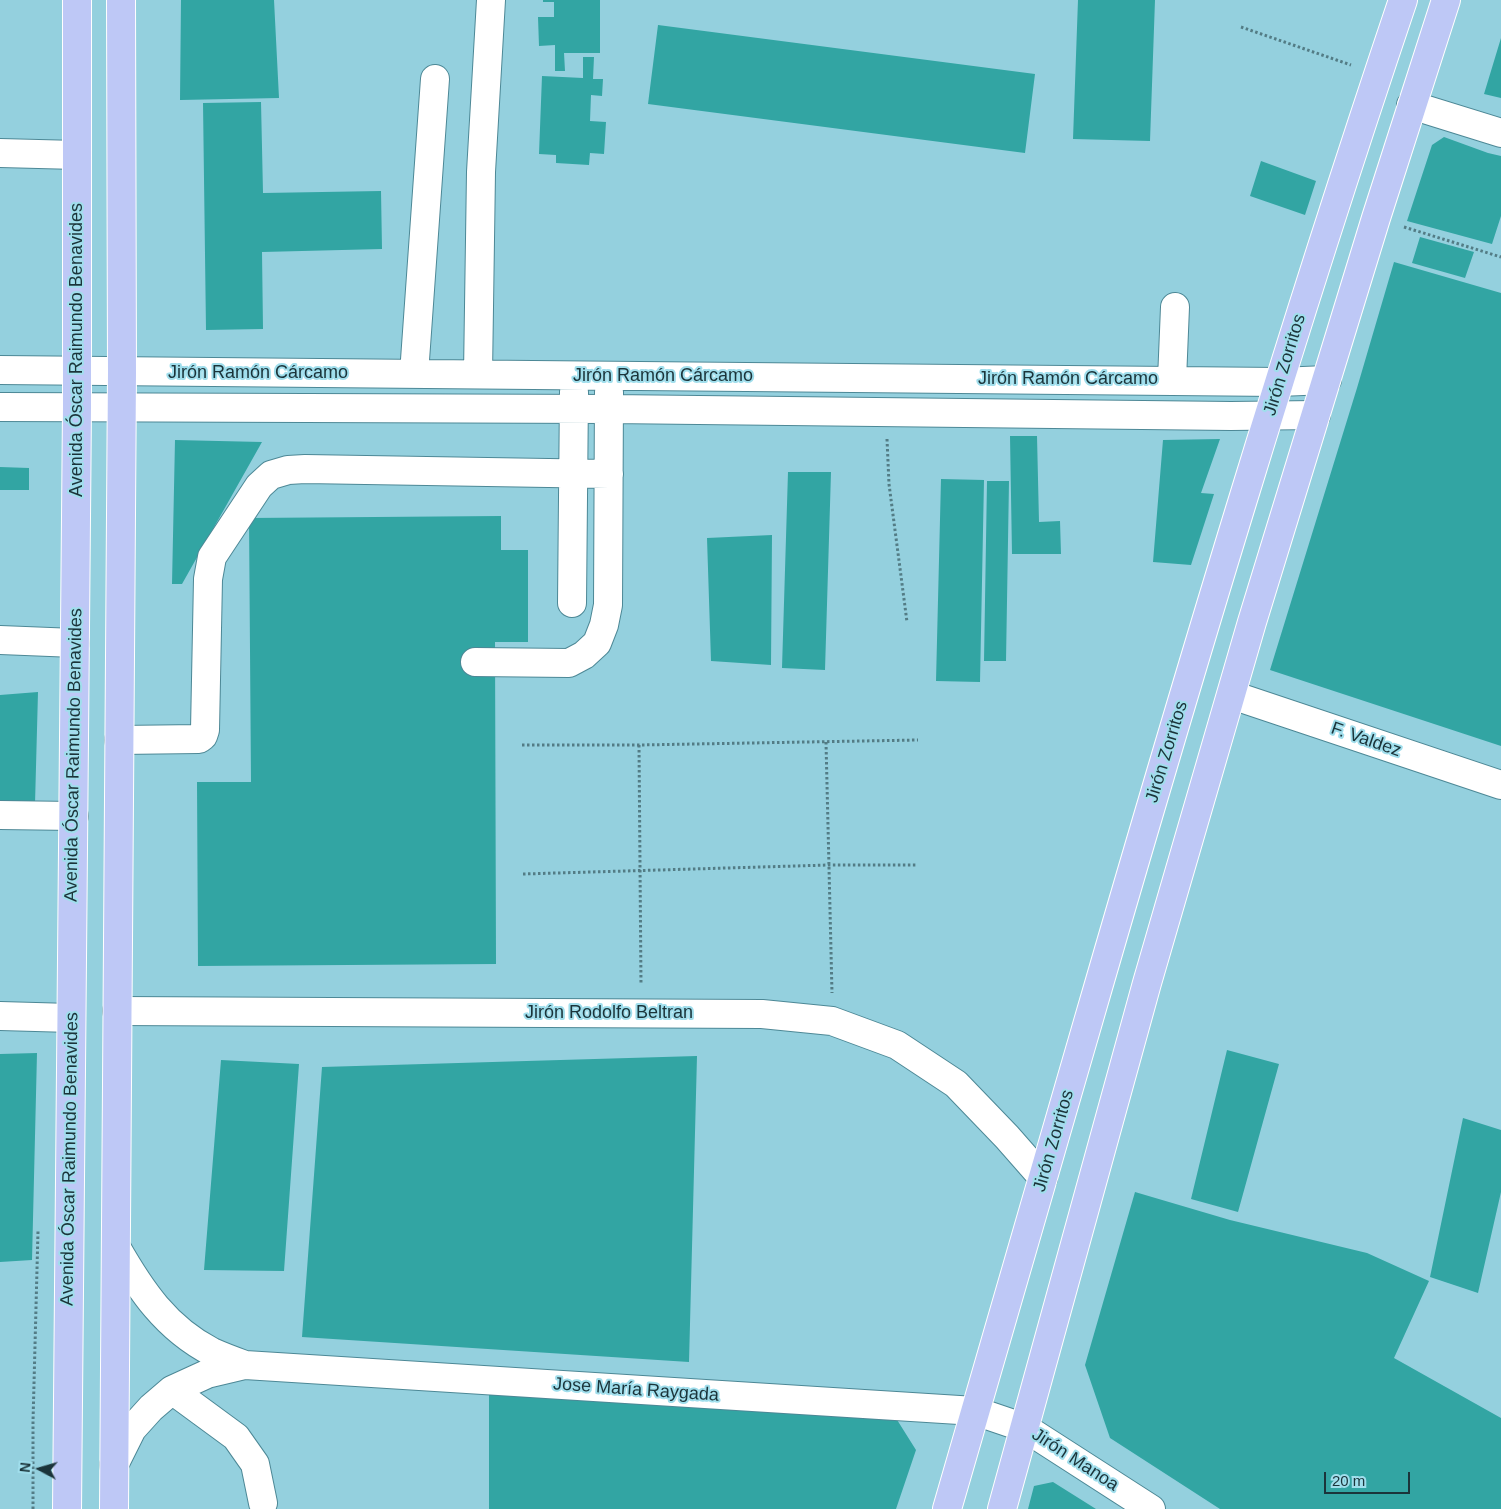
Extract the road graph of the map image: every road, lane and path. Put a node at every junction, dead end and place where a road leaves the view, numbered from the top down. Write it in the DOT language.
graph roads {
  1 [pos="77,0"];
  2 [pos="121,0"];
  3 [pos="491,0"];
  4 [pos="1403,0"];
  5 [pos="1446,0"];
  6 [pos="1241,27"];
  7 [pos="1378,74"];
  8 [pos="435,79"];
  9 [pos="1411,105"];
  10 [pos="1501,133"];
  11 [pos="0,153"];
  12 [pos="77,155"];
  13 [pos="1376,218"];
  14 [pos="1501,257"];
  15 [pos="1174,307"];
  16 [pos="0,370"];
  17 [pos="77,372"];
  18 [pos="122,372"];
  19 [pos="414,374"];
  20 [pos="478,374"];
  21 [pos="575,375"];
  22 [pos="609,375"];
  23 [pos="972,378"];
  24 [pos="1172,380"];
  25 [pos="1327,380"];
  26 [pos="1279,382"];
  27 [pos="0,407"];
  28 [pos="78,407"];
  29 [pos="121,407"];
  30 [pos="574,409"];
  31 [pos="610,409"];
  32 [pos="887,412"];
  33 [pos="972,413"];
  34 [pos="1316,415"];
  35 [pos="1269,417"];
  36 [pos="573,473"];
  37 [pos="609,474"];
  38 [pos="572,603"];
  39 [pos="907,622"];
  40 [pos="0,640"];
  41 [pos="75,643"];
  42 [pos="475,662"];
  43 [pos="1232,695"];
  44 [pos="119,740"];
  45 [pos="918,740"];
  46 [pos="826,742"];
  47 [pos="522,745"];
  48 [pos="639,745"];
  49 [pos="1501,786"];
  50 [pos="0,815"];
  51 [pos="74,816"];
  52 [pos="917,865"];
  53 [pos="829,866"];
  54 [pos="639,871"];
  55 [pos="523,874"];
  56 [pos="117,1011"];
  57 [pos="641,1014"];
  58 [pos="0,1016"];
  59 [pos="71,1018"];
  60 [pos="832,1021"];
  61 [pos="1043,1178"];
  62 [pos="116,1248"];
  63 [pos="245,1365"];
  64 [pos="172,1390"];
  65 [pos="974,1410"];
  66 [pos="1025,1428"];
  67 [pos="114,1465"];
  68 [pos="263,1503"];
  69 [pos="67,1509"];
  70 [pos="114,1509"];
  71 [pos="947,1509"];
  72 [pos="1002,1509"];
  73 [pos="1151,1509"];
  1 -- 12 [label="main road, Avenida Óscar Raimundo Benavides"];
  2 -- 18 [label="main road"];
  3 -- 20 [label="street"];
  4 -- 7 [label="main road, Jirón Zorritos"];
  5 -- 9 [label="main road"];
  6 -- 7 [label="path"];
  7 -- 26 [label="main road, Jirón Zorritos"];
  8 -- 19 [label="street"];
  9 -- 10 [label="street"];
  9 -- 13 [label="main road"];
  11 -- 12 [label="street"];
  12 -- 17 [label="main road, Avenida Óscar Raimundo Benavides"];
  13 -- 14 [label="path"];
  13 -- 25 [label="main road"];
  15 -- 24 [label="street"];
  16 -- 17 [label="street, Jirón Ramón Cárcamo"];
  17 -- 18 [label="street, Jirón Ramón Cárcamo"];
  17 -- 28 [label="main road, Avenida Óscar Raimundo Benavides"];
  18 -- 19 [label="street, Jirón Ramón Cárcamo"];
  18 -- 29 [label="main road"];
  19 -- 20 [label="street, Jirón Ramón Cárcamo"];
  20 -- 21 [label="street, Jirón Ramón Cárcamo"];
  21 -- 22 [label="street, Jirón Ramón Cárcamo"];
  21 -- 30 [label="street"];
  22 -- 23 [label="street, Jirón Ramón Cárcamo"];
  22 -- 31 [label="street"];
  23 -- 24 [label="street, Jirón Ramón Cárcamo"];
  23 -- 33 [label="street"];
  24 -- 26 [label="street, Jirón Ramón Cárcamo"];
  25 -- 26 [label="street, Jirón Ramón Cárcamo"];
  25 -- 34 [label="main road"];
  26 -- 35 [label="main road, Jirón Zorritos"];
  27 -- 28 [label="street, Jirón Ramón Cárcamo"];
  28 -- 29 [label="street, Jirón Ramón Cárcamo"];
  28 -- 41 [label="main road, Avenida Óscar Raimundo Benavides"];
  29 -- 30 [label="street, Jirón Ramón Cárcamo"];
  29 -- 44 [label="main road"];
  30 -- 31 [label="street, Jirón Ramón Cárcamo"];
  30 -- 36 [label="street"];
  31 -- 32 [label="street, Jirón Ramón Cárcamo"];
  31 -- 37 [label="street"];
  32 -- 33 [label="street, Jirón Ramón Cárcamo"];
  32 -- 39 [label="path"];
  33 -- 35 [label="street, Jirón Ramón Cárcamo"];
  34 -- 35 [label="street, Jirón Ramón Cárcamo"];
  34 -- 43 [label="main road"];
  35 -- 61 [label="main road, Jirón Zorritos"];
  36 -- 37 [label="street"];
  36 -- 38 [label="street"];
  36 -- 44 [label="street"];
  37 -- 42 [label="street"];
  40 -- 41 [label="street"];
  41 -- 51 [label="main road, Avenida Óscar Raimundo Benavides"];
  43 -- 49 [label="street, F. Valdez"];
  43 -- 66 [label="main road"];
  44 -- 56 [label="main road"];
  45 -- 46 [label="path"];
  46 -- 48 [label="path"];
  46 -- 53 [label="path"];
  47 -- 48 [label="path"];
  48 -- 54 [label="path"];
  50 -- 51 [label="street"];
  51 -- 59 [label="main road, Avenida Óscar Raimundo Benavides"];
  52 -- 53 [label="path"];
  53 -- 54 [label="path"];
  53 -- 60 [label="path"];
  54 -- 55 [label="path"];
  54 -- 57 [label="path"];
  56 -- 57 [label="street, Jirón Rodolfo Beltran"];
  56 -- 62 [label="main road"];
  57 -- 60 [label="street, Jirón Rodolfo Beltran"];
  58 -- 59 [label="street"];
  59 -- 69 [label="main road, Avenida Óscar Raimundo Benavides"];
  60 -- 61 [label="street, Jirón Rodolfo Beltran"];
  61 -- 65 [label="main road, Jirón Zorritos"];
  62 -- 63 [label="street, Jose María Raygada"];
  62 -- 67 [label="main road"];
  63 -- 64 [label="street, Jose María Raygada"];
  63 -- 65 [label="street, Jose María Raygada"];
  64 -- 67 [label="street, Jose María Raygada"];
  64 -- 68 [label="street"];
  65 -- 66 [label="street, Jose María Raygada"];
  65 -- 71 [label="main road, Jirón Zorritos"];
  66 -- 72 [label="main road"];
  66 -- 73 [label="street, Jirón Manoa"];
  67 -- 70 [label="main road"];
}
